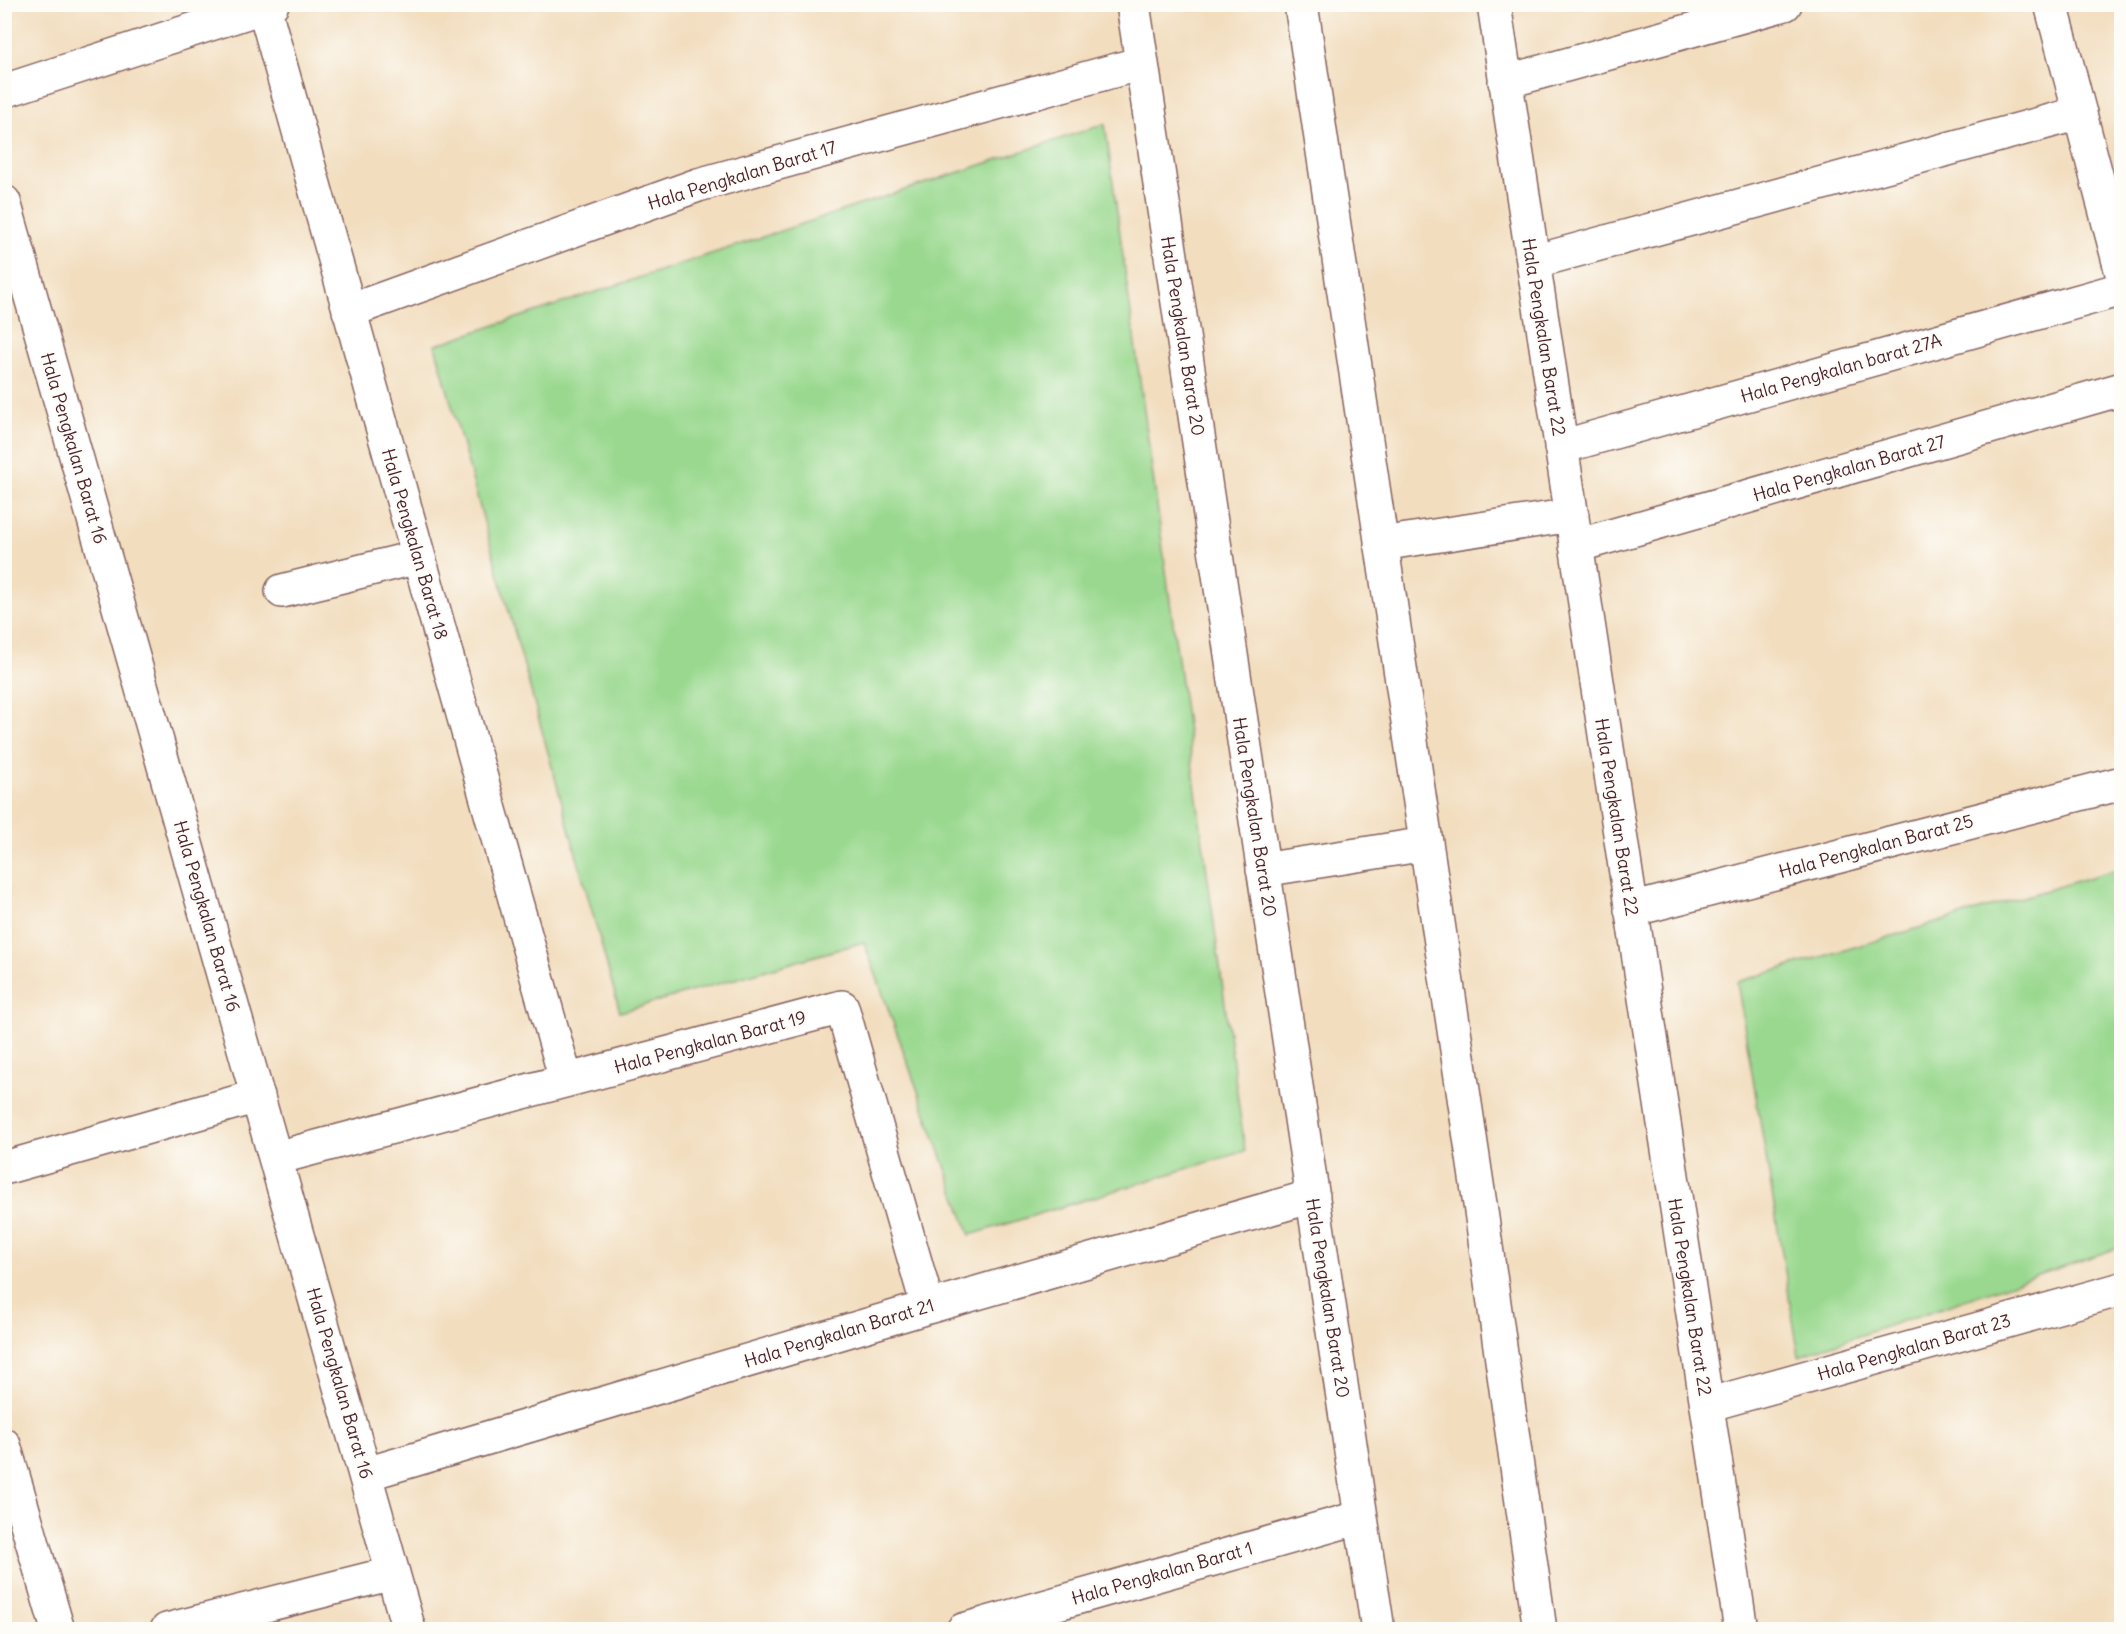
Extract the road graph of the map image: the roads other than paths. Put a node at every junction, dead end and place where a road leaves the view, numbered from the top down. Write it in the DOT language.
graph roads {
  1 [pos="1133,4"];
  2 [pos="1301,4"];
  3 [pos="1494,4"];
  4 [pos="1785,4"];
  5 [pos="2051,4"];
  6 [pos="268,6"];
  7 [pos="1142,63"];
  8 [pos="1505,82"];
  9 [pos="4,91"];
  10 [pos="2080,113"];
  11 [pos="4,202"];
  12 [pos="1533,262"];
  13 [pos="2121,273"];
  14 [pos="2121,289"];
  15 [pos="350,311"];
  16 [pos="2121,389"];
  17 [pos="1561,447"];
  18 [pos="1574,530"];
  19 [pos="1381,544"];
  20 [pos="418,556"];
  21 [pos="282,591"];
  22 [pos="2121,783"];
  23 [pos="1426,843"];
  24 [pos="1263,870"];
  25 [pos="1631,910"];
  26 [pos="566,1080"];
  27 [pos="258,1096"];
  28 [pos="276,1158"];
  29 [pos="4,1168"];
  30 [pos="1312,1196"];
  31 [pos="2121,1290"];
  32 [pos="928,1307"];
  33 [pos="1707,1405"];
  34 [pos="4,1445"];
  35 [pos="366,1474"];
  36 [pos="11,1494"];
  37 [pos="1361,1517"];
  38 [pos="393,1574"];
  39 [pos="58,1629"];
  40 [pos="167,1629"];
  41 [pos="409,1629"];
  42 [pos="963,1629"];
  43 [pos="1378,1629"];
  44 [pos="1540,1629"];
  45 [pos="1741,1629"];
  1 -- 7 [label="street, Hala Pengkalan Barat 20"];
  2 -- 19 [label="street"];
  3 -- 8 [label="street, Hala Pengkalan Barat 22"];
  4 -- 8 [label="street"];
  5 -- 10 [label="street"];
  6 -- 9 [label="street"];
  6 -- 15 [label="street, Hala Pengkalan Barat 18"];
  7 -- 15 [label="street, Hala Pengkalan Barat 17"];
  7 -- 24 [label="street, Hala Pengkalan Barat 20"];
  8 -- 12 [label="street, Hala Pengkalan Barat 22"];
  10 -- 12 [label="street"];
  10 -- 13 [label="street"];
  11 -- 27 [label="street, Hala Pengkalan Barat 16"];
  12 -- 17 [label="street, Hala Pengkalan Barat 22"];
  14 -- 17 [label="street, Hala Pengkalan barat 27A"];
  15 -- 20 [label="street, Hala Pengkalan Barat 18"];
  16 -- 18 [label="street, Hala Pengkalan Barat 27"];
  17 -- 18 [label="street, Hala Pengkalan Barat 22"];
  18 -- 19 [label="street, Hala Pengkalan Barat 27"];
  18 -- 25 [label="street, Hala Pengkalan Barat 22"];
  19 -- 23 [label="street"];
  20 -- 21 [label="street"];
  20 -- 26 [label="street, Hala Pengkalan Barat 18"];
  22 -- 25 [label="street, Hala Pengkalan Barat 25"];
  23 -- 24 [label="street"];
  23 -- 44 [label="street"];
  24 -- 30 [label="street, Hala Pengkalan Barat 20"];
  25 -- 33 [label="street, Hala Pengkalan Barat 22"];
  26 -- 28 [label="street, Hala Pengkalan Barat 19"];
  26 -- 32 [label="street, Hala Pengkalan Barat 19"];
  27 -- 28 [label="street, Hala Pengkalan Barat 16"];
  27 -- 29 [label="street"];
  28 -- 35 [label="street, Hala Pengkalan Barat 16"];
  30 -- 32 [label="street, Hala Pengkalan Barat 21"];
  30 -- 37 [label="street, Hala Pengkalan Barat 20"];
  31 -- 33 [label="street, Hala Pengkalan Barat 23"];
  32 -- 35 [label="street, Hala Pengkalan Barat 21"];
  33 -- 45 [label="street, Hala Pengkalan Barat 22"];
  34 -- 36 [label="street"];
  35 -- 38 [label="street, Hala Pengkalan Barat 16"];
  36 -- 39 [label="street"];
  37 -- 42 [label="street, Hala Pengkalan Barat 1"];
  37 -- 43 [label="street, Hala Pengkalan Barat 20"];
  38 -- 40 [label="street"];
  38 -- 41 [label="street, Hala Pengkalan Barat 16"];
}
